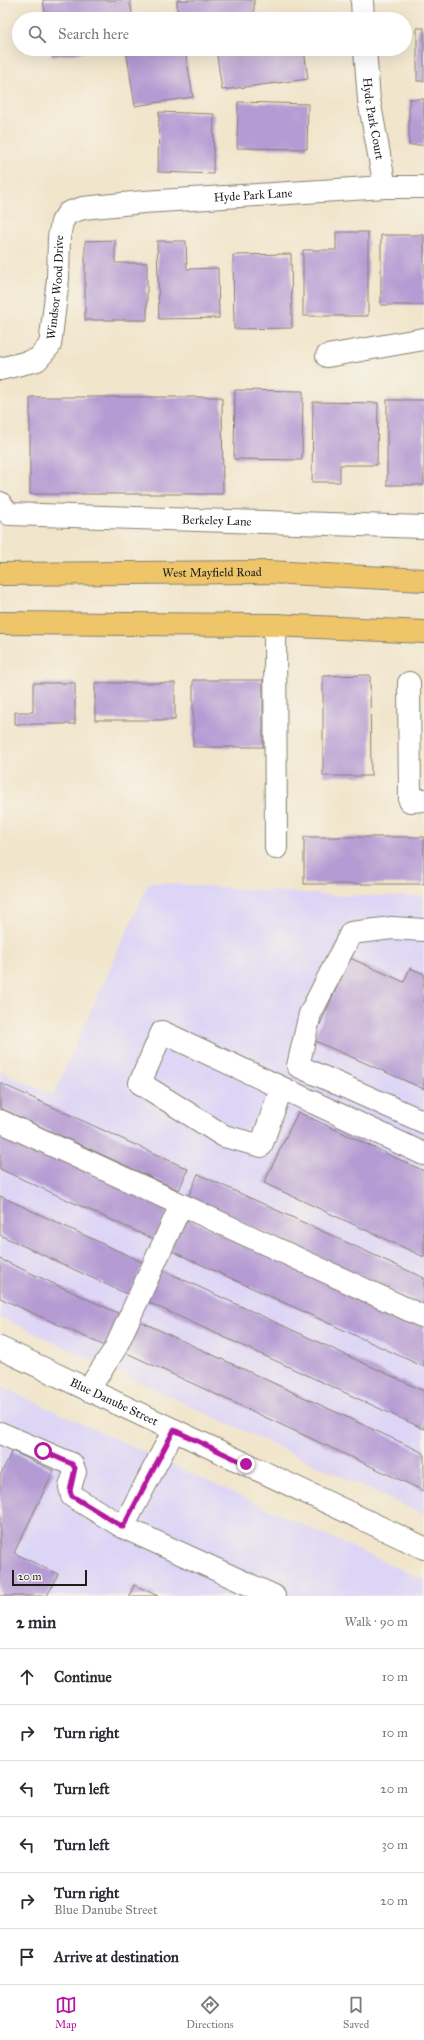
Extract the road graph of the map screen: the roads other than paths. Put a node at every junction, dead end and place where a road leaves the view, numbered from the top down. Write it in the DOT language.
graph roads {
  1 [pos="362,0"];
  2 [pos="363,12"];
  3 [pos="366,56"];
  4 [pos="385,187"];
  5 [pos="424,188"];
  6 [pos="83,208"];
  7 [pos="424,339"];
  8 [pos="327,356"];
  9 [pos="0,369"];
  10 [pos="4,508"];
  11 [pos="424,527"];
  12 [pos="0,574"];
  13 [pos="424,580"];
  14 [pos="0,623"];
  15 [pos="275,625"];
  16 [pos="424,632"];
  17 [pos="409,683"];
  18 [pos="424,800"];
  19 [pos="276,848"];
  20 [pos="424,930"];
  21 [pos="281,1089"];
  22 [pos="0,1121"];
  23 [pos="424,1122"];
  24 [pos="424,1154"];
  25 [pos="181,1205"];
  26 [pos="424,1317"];
  27 [pos="0,1348"];
  28 [pos="88,1390"];
  29 [pos="174,1430"];
  30 [pos="0,1433"];
  31 [pos="123,1527"];
  32 [pos="424,1548"];
  33 [pos="274,1596"];
  1 -- 2 [label="street"];
  3 -- 4 [label="street, Hyde Park Court"];
  4 -- 5 [label="street, Hyde Park Lane"];
  4 -- 6 [label="street, Hyde Park Lane"];
  6 -- 9 [label="street, Windsor Wood Drive"];
  7 -- 8 [label="street"];
  10 -- 11 [label="street, Berkeley Lane"];
  12 -- 13 [label="main road, West Mayfield Road"];
  14 -- 15 [label="main road"];
  15 -- 16 [label="main road"];
  15 -- 19 [label="street"];
  17 -- 18 [label="street"];
  20 -- 23 [label="street"];
  21 -- 21 [label="street"];
  21 -- 24 [label="street"];
  22 -- 25 [label="street"];
  25 -- 26 [label="street"];
  25 -- 28 [label="street"];
  27 -- 28 [label="street, Blue Danube Street"];
  28 -- 29 [label="street, Blue Danube Street"];
  29 -- 31 [label="street"];
  29 -- 32 [label="street, Blue Danube Street"];
  30 -- 31 [label="street"];
  31 -- 33 [label="street"];
}
